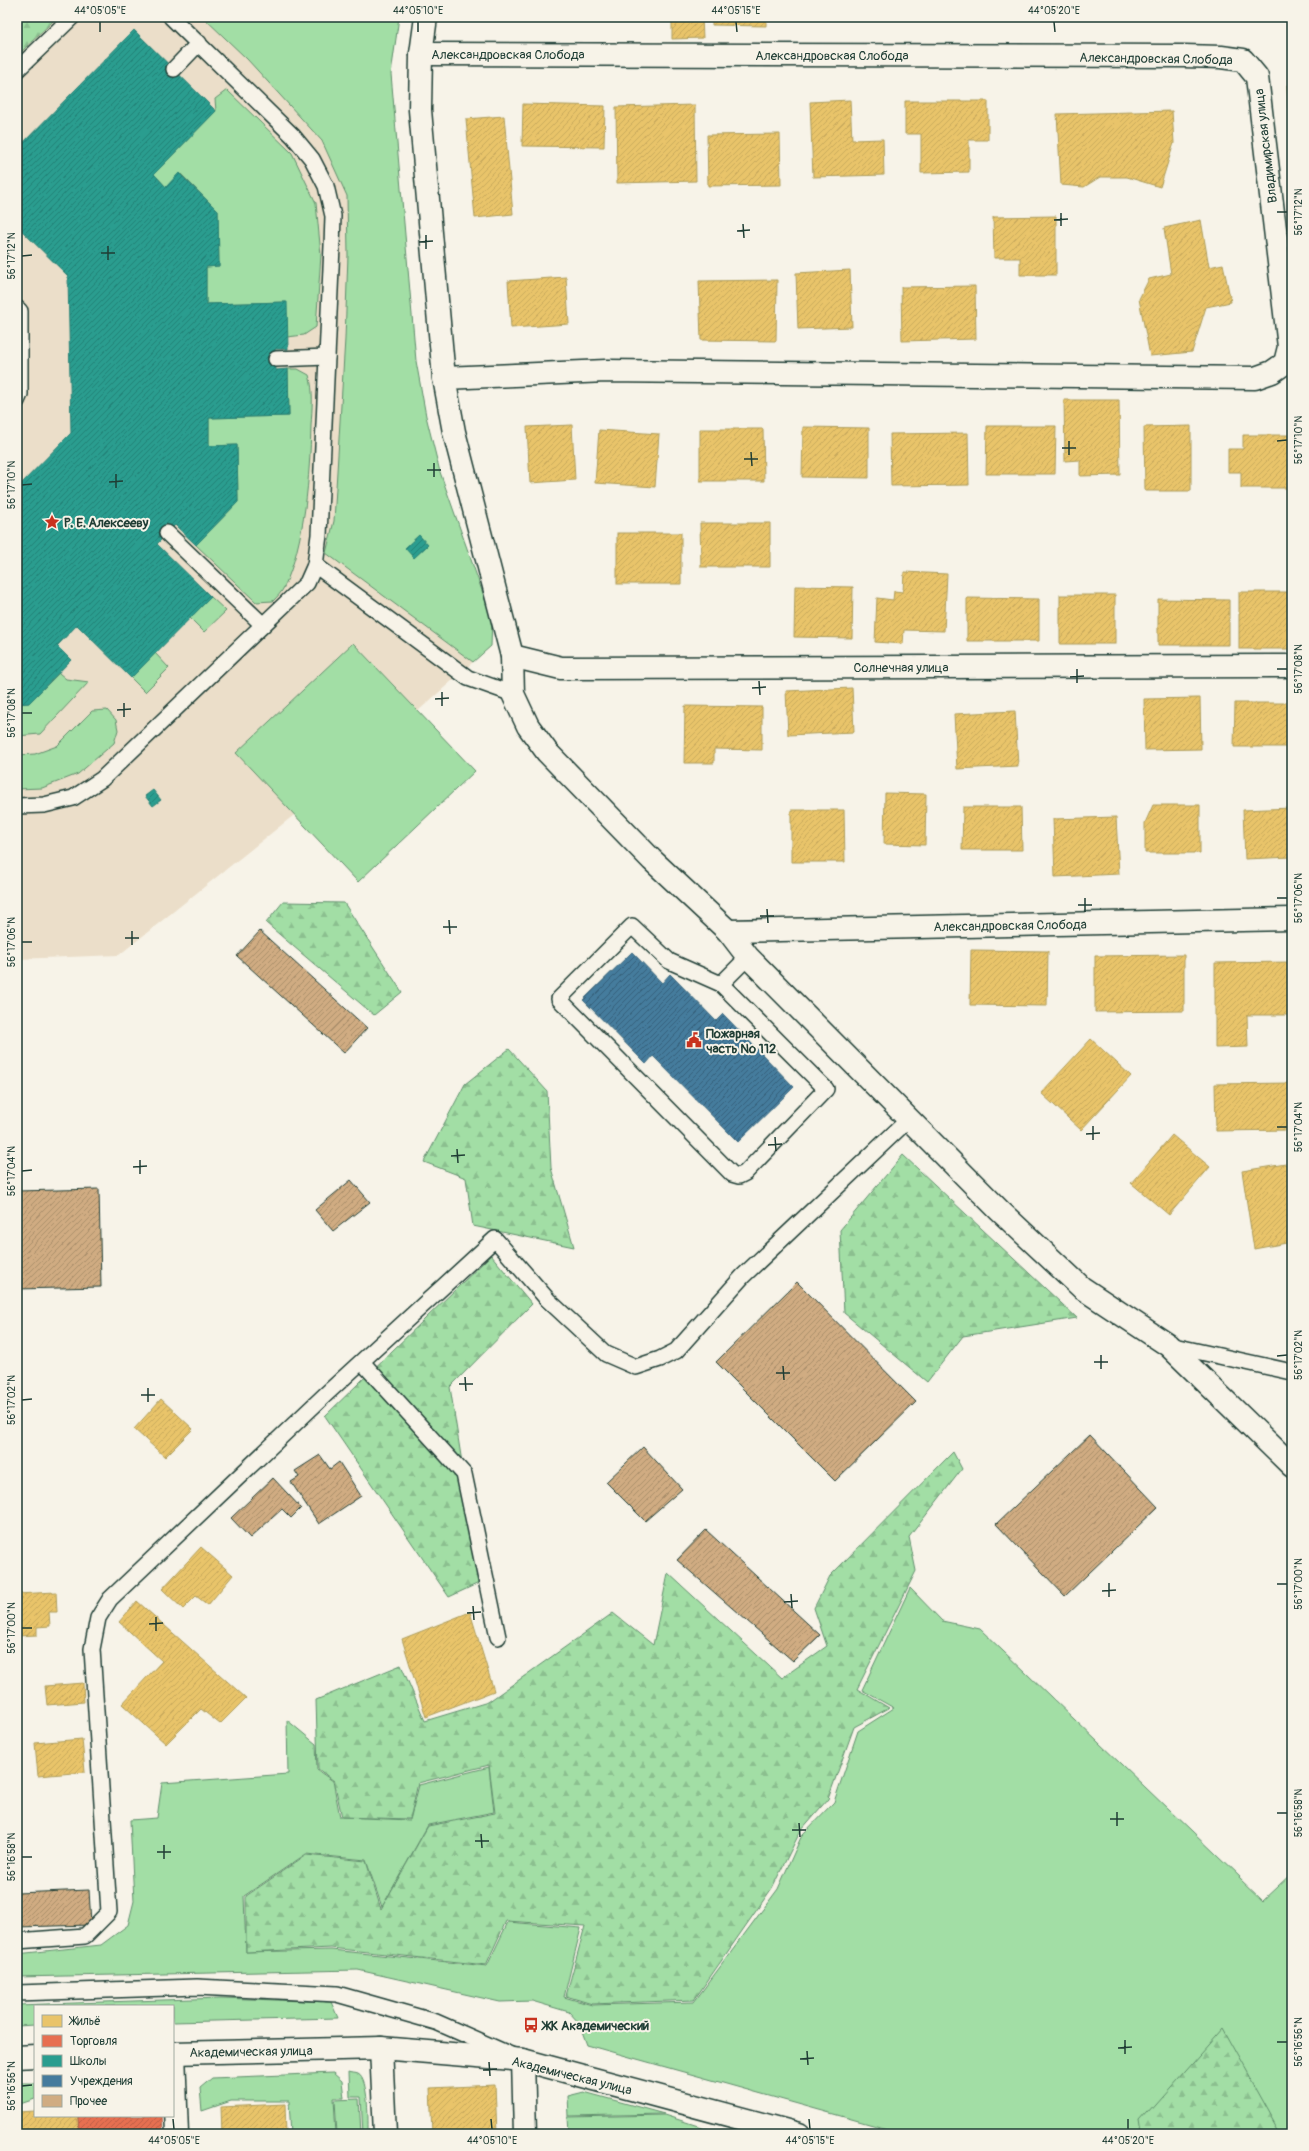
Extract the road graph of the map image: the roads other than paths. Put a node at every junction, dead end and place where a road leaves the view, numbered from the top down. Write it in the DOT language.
graph roads {
  1 [pos="72,17"];
  2 [pos="171,17"];
  3 [pos="426,17"];
  4 [pos="199,43"];
  5 [pos="421,54"];
  6 [pos="1243,60"];
  7 [pos="174,69"];
  8 [pos="17,70"];
  9 [pos="17,308"];
  10 [pos="327,357"];
  11 [pos="276,359"];
  12 [pos="444,378"];
  13 [pos="17,401"];
  14 [pos="167,534"];
  15 [pos="315,565"];
  16 [pos="264,625"];
  17 [pos="512,656"];
  18 [pos="1292,666"];
  19 [pos="512,694"];
  20 [pos="17,806"];
  21 [pos="1292,919"];
  22 [pos="728,931"];
  23 [pos="748,957"];
  24 [pos="722,984"];
  25 [pos="909,1119"];
  26 [pos="1168,1345"];
  27 [pos="362,1362"];
  28 [pos="1292,1372"];
  29 [pos="1292,1466"];
  30 [pos="498,1637"];
  31 [pos="17,1941"];
  32 [pos="17,1993"];
  33 [pos="380,2048"];
  34 [pos="174,2053"];
  35 [pos="34,2056"];
  36 [pos="17,2057"];
  37 [pos="523,2060"];
  38 [pos="177,2134"];
  39 [pos="385,2134"];
  40 [pos="525,2134"];
  41 [pos="799,2134"];
  1 -- 8 [label="lane"];
  2 -- 4 [label="lane"];
  3 -- 5 [label="street"];
  4 -- 7 [label="lane"];
  4 -- 10 [label="lane"];
  5 -- 6 [label="street, Александровская Слобода"];
  5 -- 12 [label="street"];
  6 -- 12 [label="street, Владимирская улица"];
  9 -- 13 [label="lane"];
  10 -- 11 [label="lane"];
  10 -- 15 [label="lane"];
  12 -- 17 [label="street"];
  14 -- 16 [label="lane"];
  15 -- 16 [label="lane"];
  15 -- 19 [label="lane"];
  16 -- 20 [label="lane"];
  17 -- 18 [label="street, Солнечная улица"];
  17 -- 19 [label="street"];
  19 -- 22 [label="street"];
  21 -- 22 [label="street, Александровская Слобода"];
  22 -- 23 [label="street"];
  23 -- 24 [label="lane"];
  23 -- 25 [label="street"];
  24 -- 24 [label="lane"];
  25 -- 26 [label="street"];
  25 -- 27 [label="lane"];
  26 -- 28 [label="lane"];
  26 -- 29 [label="street"];
  27 -- 30 [label="lane"];
  27 -- 31 [label="lane"];
  32 -- 37 [label="lane"];
  33 -- 34 [label="street, Академическая улица"];
  33 -- 37 [label="street, Академическая улица"];
  33 -- 39 [label="street"];
  34 -- 38 [label="street"];
  35 -- 36 [label="street"];
  37 -- 40 [label="street"];
  37 -- 41 [label="street, Академическая улица"];
}
